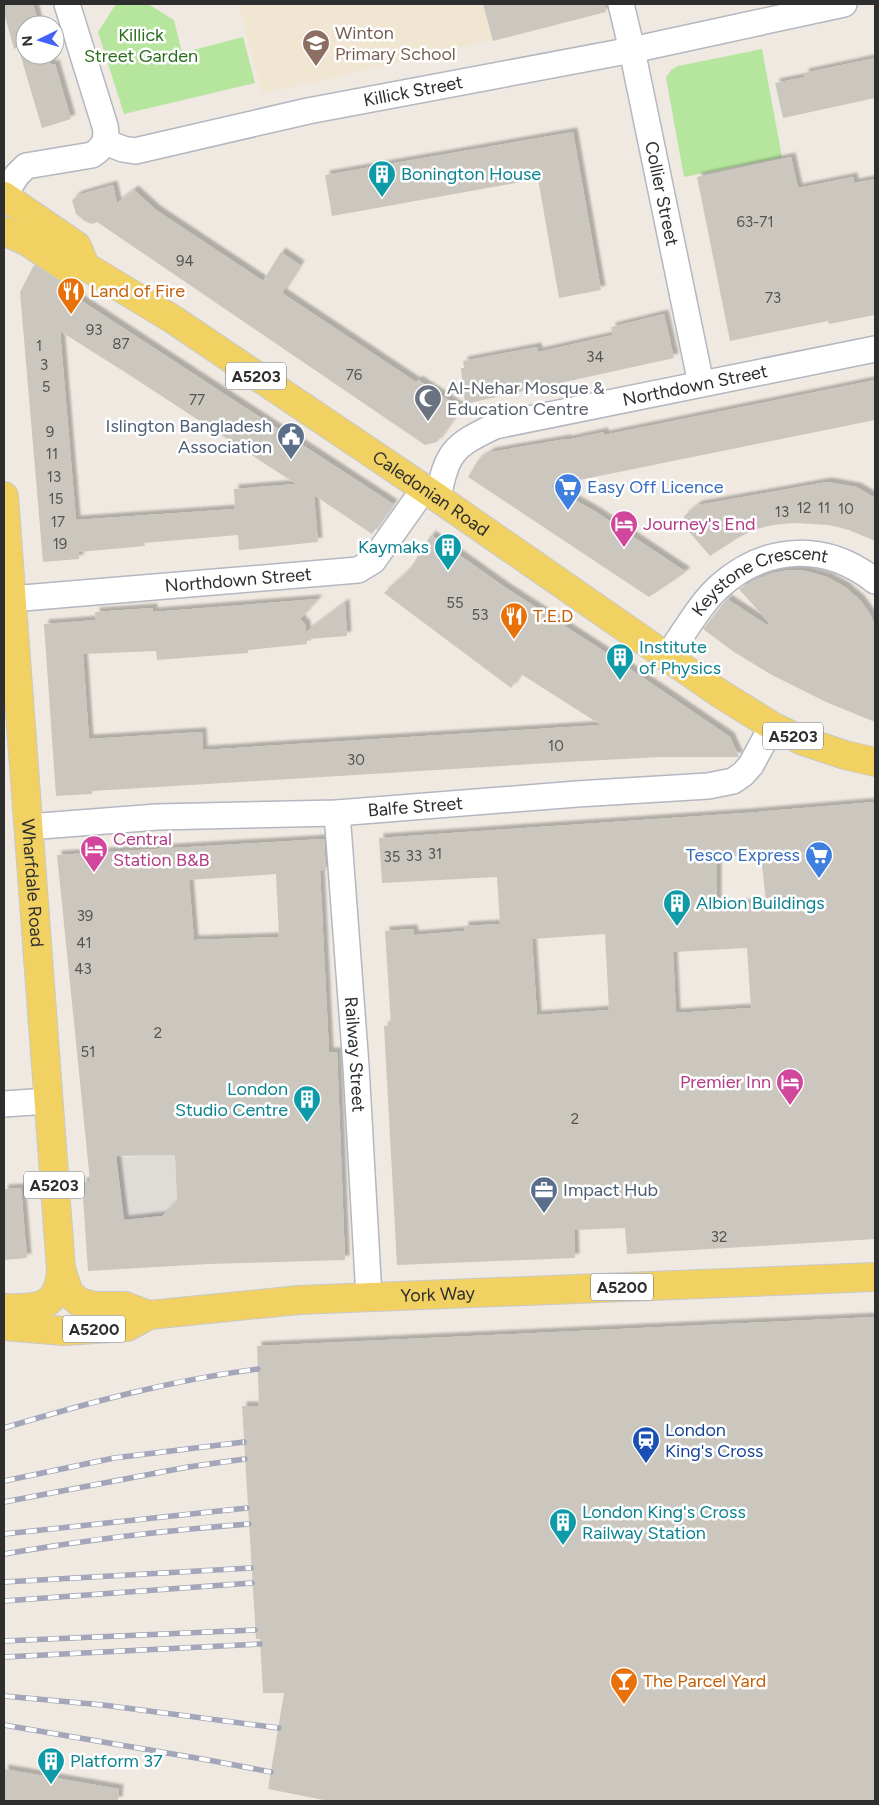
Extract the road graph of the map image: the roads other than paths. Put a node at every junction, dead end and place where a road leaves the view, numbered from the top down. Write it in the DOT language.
graph roads {
  1 [pos="67,4"];
  2 [pos="621,4"];
  3 [pos="844,4"];
  4 [pos="632,50"];
  5 [pos="105,142"];
  6 [pos="4,195"];
  7 [pos="4,231"];
  8 [pos="85,266"];
  9 [pos="875,349"];
  10 [pos="701,384"];
  11 [pos="431,494"];
  12 [pos="4,496"];
  13 [pos="6,560"];
  14 [pos="875,581"];
  15 [pos="11,599"];
  16 [pos="666,658"];
  17 [pos="772,726"];
  18 [pos="875,762"];
  19 [pos="337,813"];
  20 [pos="28,827"];
  21 [pos="48,1100"];
  22 [pos="4,1104"];
  23 [pos="61,1269"];
  24 [pos="875,1277"];
  25 [pos="74,1297"];
  26 [pos="370,1297"];
  27 [pos="4,1308"];
  28 [pos="137,1310"];
  29 [pos="4,1326"];
  1 -- 5 [label="street"];
  2 -- 4 [label="street, Collier Street"];
  3 -- 4 [label="street, Killick Street"];
  4 -- 5 [label="street, Killick Street"];
  4 -- 10 [label="street, Collier Street"];
  5 -- 6 [label="street"];
  6 -- 8 [label="main road"];
  7 -- 8 [label="main road, A5203"];
  8 -- 11 [label="main road, Caledonian Road / A5203"];
  9 -- 10 [label="street, Northdown Street"];
  10 -- 11 [label="street, Northdown Street"];
  11 -- 15 [label="street, Northdown Street"];
  11 -- 16 [label="main road, Caledonian Road / A5203"];
  12 -- 13 [label="main road, Wharfdale Road / A5203"];
  13 -- 15 [label="main road, Wharfdale Road / A5203"];
  14 -- 16 [label="street, Keystone Crescent"];
  15 -- 20 [label="main road, Wharfdale Road / A5203"];
  16 -- 17 [label="main road, Caledonian Road / A5203"];
  17 -- 18 [label="main road, Caledonian Road / A5203"];
  17 -- 19 [label="street, Balfe Street"];
  19 -- 20 [label="street, Balfe Street"];
  19 -- 26 [label="street, Railway Street"];
  20 -- 21 [label="main road, Wharfdale Road / A5203"];
  21 -- 22 [label="street"];
  21 -- 23 [label="main road, Wharfdale Road / A5203"];
  23 -- 25 [label="main road, Wharfdale Road / A5203"];
  23 -- 27 [label="main road, Wharfdale Road / A5203"];
  24 -- 26 [label="main road, York Way / A5200"];
  25 -- 28 [label="main road, York Way / A5203"];
  26 -- 28 [label="main road, York Way / A5200"];
  28 -- 29 [label="main road, York Way / A5200"];
}
